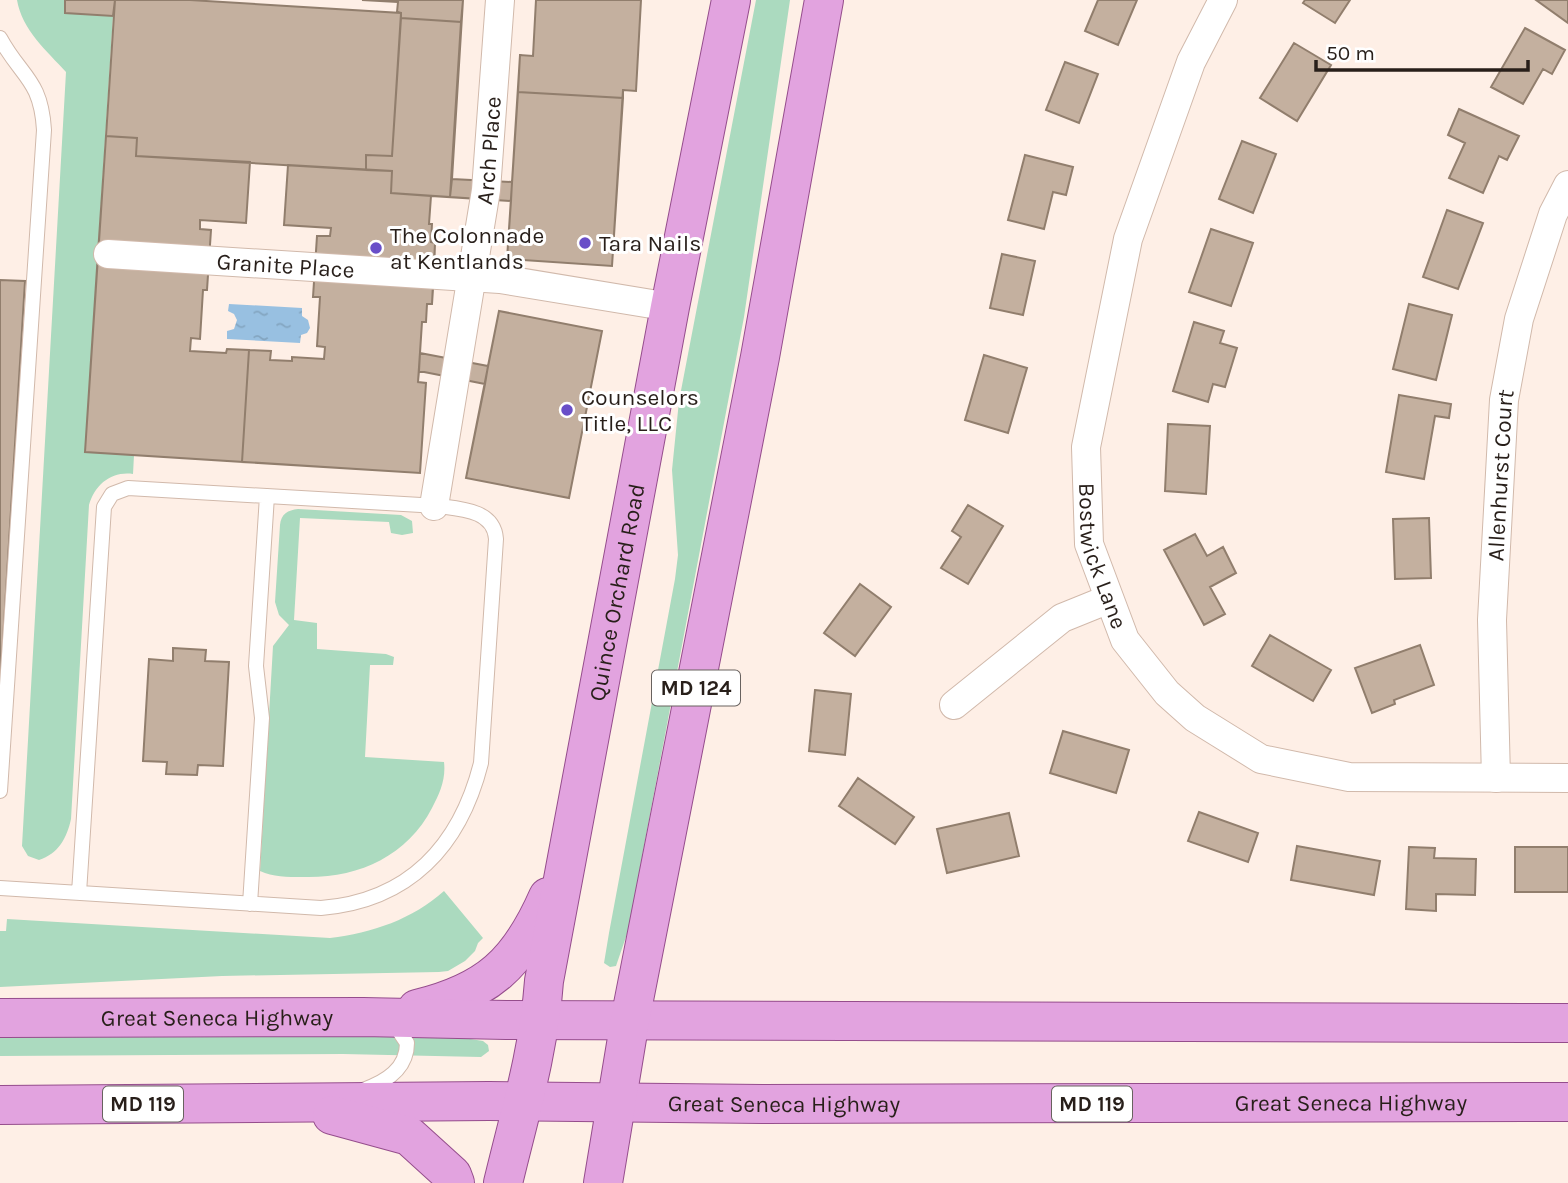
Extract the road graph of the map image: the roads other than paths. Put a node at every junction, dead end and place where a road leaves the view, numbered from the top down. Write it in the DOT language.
graph roads {
  1 [pos="500,0"];
  2 [pos="731,0"];
  3 [pos="824,0"];
  4 [pos="1223,0"];
  5 [pos="0,38"];
  6 [pos="1568,185"];
  7 [pos="108,254"];
  8 [pos="472,277"];
  9 [pos="670,307"];
  10 [pos="267,496"];
  11 [pos="434,506"];
  12 [pos="1109,599"];
  13 [pos="954,705"];
  14 [pos="1496,778"];
  15 [pos="1568,778"];
  16 [pos="0,791"];
  17 [pos="571,843"];
  18 [pos="0,888"];
  19 [pos="79,893"];
  20 [pos="250,904"];
  21 [pos="363,1017"];
  22 [pos="0,1018"];
  23 [pos="541,1019"];
  24 [pos="630,1020"];
  25 [pos="1568,1023"];
  26 [pos="1568,1102"];
  27 [pos="297,1103"];
  28 [pos="524,1103"];
  29 [pos="617,1103"];
  30 [pos="0,1105"];
  31 [pos="455,1183"];
  32 [pos="503,1183"];
  33 [pos="603,1183"];
  1 -- 8 [label="street, Arch Place"];
  2 -- 9 [label="main road, Quince Orchard Road"];
  3 -- 24 [label="main road, MD 124"];
  4 -- 12 [label="street, Bostwick Lane"];
  5 -- 16 [label="lane"];
  6 -- 14 [label="street, Allenhurst Court"];
  7 -- 8 [label="street, Granite Place"];
  8 -- 9 [label="street, Granite Place"];
  8 -- 11 [label="street, Arch Place"];
  9 -- 17 [label="main road, Quince Orchard Road"];
  10 -- 11 [label="lane"];
  10 -- 19 [label="lane"];
  10 -- 20 [label="lane"];
  11 -- 20 [label="lane"];
  12 -- 13 [label="street"];
  12 -- 14 [label="street, Bostwick Lane"];
  14 -- 15 [label="street, Bostwick Lane"];
  17 -- 21 [label="main road"];
  17 -- 23 [label="main road, Quince Orchard Road"];
  18 -- 19 [label="lane"];
  19 -- 20 [label="lane"];
  21 -- 22 [label="main road, Great Seneca Highway"];
  21 -- 23 [label="main road, Great Seneca Highway"];
  21 -- 27 [label="lane"];
  23 -- 24 [label="main road, Great Seneca Highway"];
  23 -- 28 [label="main road, Quince Orchard Road"];
  24 -- 25 [label="main road, Great Seneca Highway"];
  24 -- 29 [label="main road, MD 124"];
  26 -- 29 [label="main road, Great Seneca Highway / MD 119"];
  27 -- 28 [label="main road, Great Seneca Highway / MD 119"];
  27 -- 30 [label="main road, Great Seneca Highway / MD 119"];
  27 -- 31 [label="main road"];
  28 -- 29 [label="main road, Great Seneca Highway / MD 119"];
  28 -- 32 [label="main road, Quince Orchard Road"];
  29 -- 33 [label="main road, MD 124"];
}
